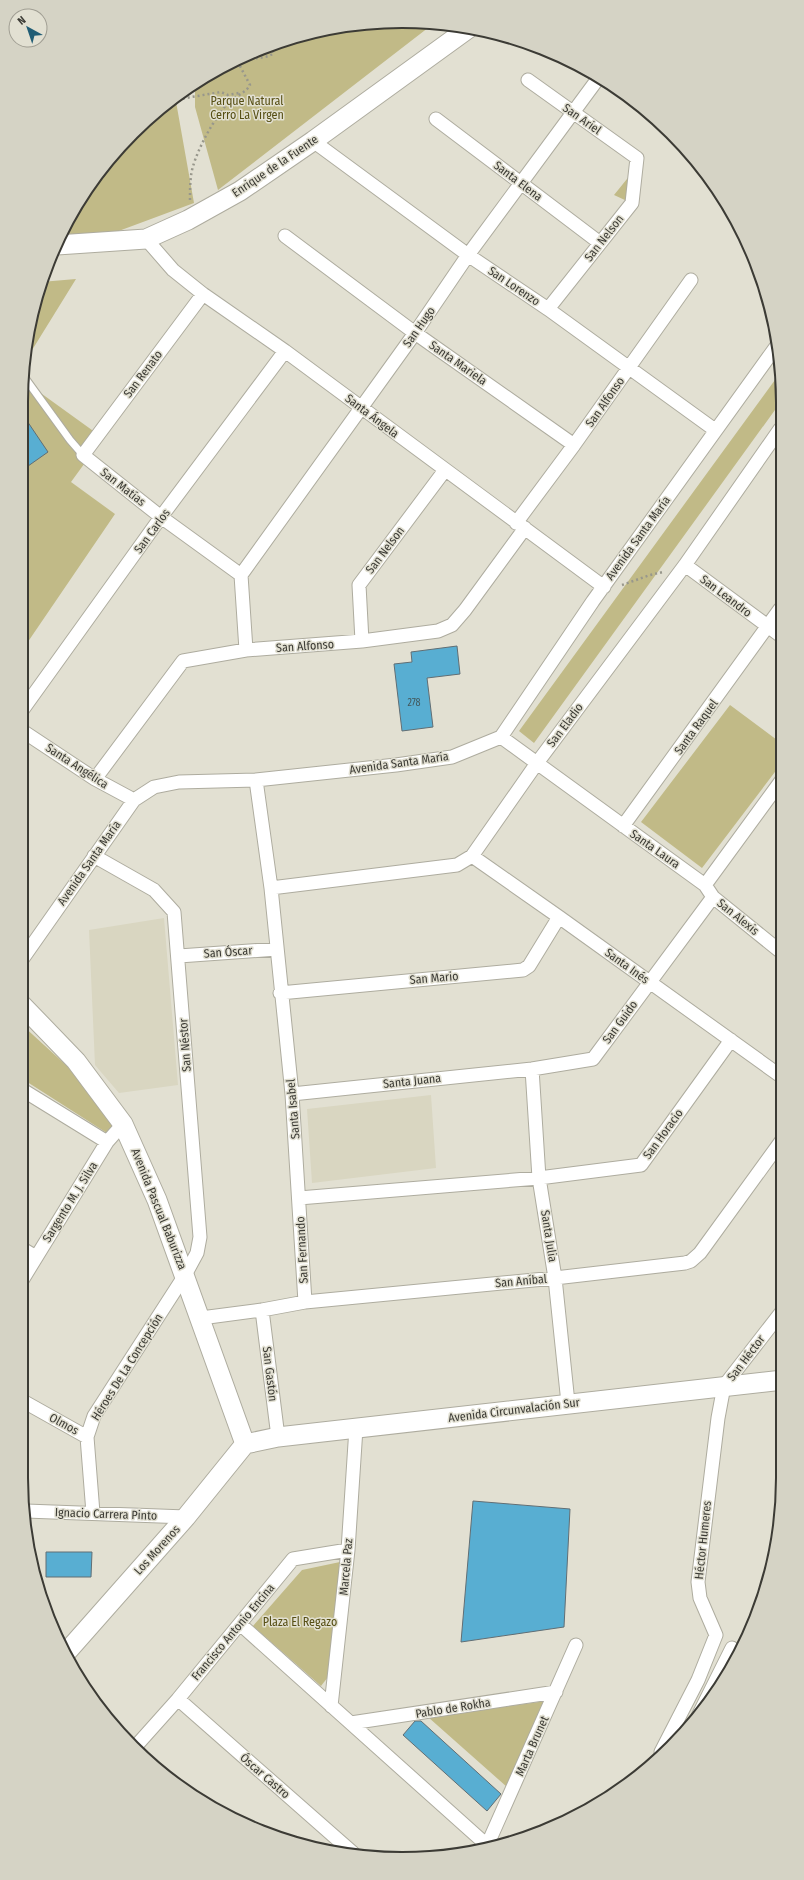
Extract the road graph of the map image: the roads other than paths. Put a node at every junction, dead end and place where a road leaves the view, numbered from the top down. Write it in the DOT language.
graph roads {
  1 [pos="462,33"];
  2 [pos="528,80"];
  3 [pos="595,82"];
  4 [pos="573,112"];
  5 [pos="436,119"];
  6 [pos="313,140"];
  7 [pos="637,158"];
  8 [pos="520,184"];
  9 [pos="285,236"];
  10 [pos="146,238"];
  11 [pos="600,243"];
  12 [pos="63,245"];
  13 [pos="468,255"];
  14 [pos="692,280"];
  15 [pos="203,294"];
  16 [pos="548,309"];
  17 [pos="415,333"];
  18 [pos="284,351"];
  19 [pos="773,351"];
  20 [pos="629,368"];
  21 [pos="29,383"];
  22 [pos="361,408"];
  23 [pos="716,430"];
  24 [pos="776,435"];
  25 [pos="574,445"];
  26 [pos="83,455"];
  27 [pos="445,470"];
  28 [pos="162,517"];
  29 [pos="520,525"];
  30 [pos="685,565"];
  31 [pos="241,575"];
  32 [pos="604,587"];
  33 [pos="776,615"];
  34 [pos="768,627"];
  35 [pos="776,633"];
  36 [pos="362,641"];
  37 [pos="246,650"];
  38 [pos="28,702"];
  39 [pos="28,735"];
  40 [pos="501,737"];
  41 [pos="537,763"];
  42 [pos="95,779"];
  43 [pos="256,780"];
  44 [pos="776,788"];
  45 [pos="134,800"];
  46 [pos="623,826"];
  47 [pos="94,856"];
  48 [pos="472,856"];
  49 [pos="705,885"];
  50 [pos="271,888"];
  51 [pos="713,897"];
  52 [pos="559,916"];
  53 [pos="776,947"];
  54 [pos="277,949"];
  55 [pos="28,951"];
  56 [pos="179,956"];
  57 [pos="649,982"];
  58 [pos="280,993"];
  59 [pos="28,1011"];
  60 [pos="731,1040"];
  61 [pos="532,1068"];
  62 [pos="776,1073"];
  63 [pos="28,1093"];
  64 [pos="292,1094"];
  65 [pos="124,1124"];
  66 [pos="107,1142"];
  67 [pos="776,1148"];
  68 [pos="539,1178"];
  69 [pos="299,1198"];
  70 [pos="28,1252"];
  71 [pos="36,1257"];
  72 [pos="28,1270"];
  73 [pos="186,1275"];
  74 [pos="555,1278"];
  75 [pos="305,1302"];
  76 [pos="262,1310"];
  77 [pos="201,1318"];
  78 [pos="776,1318"];
  79 [pos="776,1381"];
  80 [pos="724,1386"];
  81 [pos="568,1403"];
  82 [pos="28,1404"];
  83 [pos="356,1428"];
  84 [pos="87,1437"];
  85 [pos="278,1437"];
  86 [pos="246,1444"];
  87 [pos="30,1511"];
  88 [pos="93,1513"];
  89 [pos="186,1517"];
  90 [pos="348,1550"];
  91 [pos="240,1624"];
  92 [pos="716,1635"];
  93 [pos="576,1645"];
  94 [pos="70,1649"];
  95 [pos="734,1650"];
  96 [pos="698,1680"];
  97 [pos="713,1687"];
  98 [pos="556,1692"];
  99 [pos="178,1699"];
  100 [pos="331,1706"];
  101 [pos="351,1723"];
  102 [pos="666,1742"];
  103 [pos="139,1743"];
  104 [pos="491,1841"];
  105 [pos="483,1843"];
  106 [pos="349,1848"];
  1 -- 6 [label="main road, Enrique de la Fuente"];
  2 -- 4 [label="street, San Ariel"];
  3 -- 4 [label="street, San Hugo"];
  4 -- 7 [label="street, San Ariel"];
  4 -- 8 [label="street, San Hugo"];
  5 -- 8 [label="street, Santa Elena"];
  6 -- 10 [label="main road, Enrique de la Fuente"];
  6 -- 13 [label="street, San Lorenzo"];
  7 -- 11 [label="street, San Nelson"];
  8 -- 11 [label="street, Santa Elena"];
  8 -- 13 [label="street, San Hugo"];
  9 -- 17 [label="street, Santa Mariela"];
  10 -- 12 [label="main road, Enrique de la Fuente"];
  10 -- 15 [label="street, Santa Ángela"];
  11 -- 16 [label="street, San Nelson"];
  13 -- 16 [label="street, San Lorenzo"];
  13 -- 17 [label="street, San Hugo"];
  14 -- 20 [label="street, San Alfonso"];
  15 -- 18 [label="street, Santa Ángela"];
  15 -- 26 [label="street, San Renato"];
  16 -- 20 [label="street, San Lorenzo"];
  17 -- 22 [label="street, San Hugo"];
  17 -- 25 [label="street, Santa Mariela"];
  18 -- 22 [label="street, Santa Ángela"];
  18 -- 28 [label="street, San Carlos"];
  19 -- 23 [label="street, Avenida Santa María"];
  20 -- 23 [label="street, San Lorenzo"];
  20 -- 25 [label="street, San Alfonso"];
  21 -- 26 [label="lane"];
  22 -- 27 [label="street, Santa Ángela"];
  22 -- 31 [label="street, San Hugo"];
  23 -- 32 [label="street, Avenida Santa María"];
  24 -- 30 [label="street, San Eladio"];
  25 -- 29 [label="street, San Alfonso"];
  26 -- 28 [label="street, San Matías"];
  27 -- 29 [label="street, Santa Ángela"];
  27 -- 36 [label="street, San Nelson"];
  28 -- 31 [label="street, San Matías"];
  28 -- 38 [label="street, San Carlos"];
  29 -- 32 [label="street, Santa Ángela"];
  29 -- 36 [label="street, San Alfonso"];
  30 -- 34 [label="street, San Leandro"];
  30 -- 41 [label="street, San Eladio"];
  31 -- 37 [label="street"];
  32 -- 40 [label="street, Avenida Santa María"];
  33 -- 34 [label="street, Santa Raquel"];
  34 -- 35 [label="street, San Leandro"];
  34 -- 46 [label="street, Santa Raquel"];
  36 -- 37 [label="street, San Alfonso"];
  37 -- 42 [label="street, San Alfonso"];
  39 -- 42 [label="street, Santa Angélica"];
  40 -- 41 [label="street, Santa Laura"];
  40 -- 43 [label="street, Avenida Santa María"];
  41 -- 46 [label="street, Santa Laura"];
  41 -- 48 [label="street, San Eladio"];
  42 -- 45 [label="street, Santa Angélica"];
  43 -- 45 [label="street, Avenida Santa María"];
  43 -- 50 [label="street, Santa Isabel"];
  44 -- 49 [label="street"];
  45 -- 47 [label="street, Avenida Santa María"];
  46 -- 49 [label="street, Santa Laura"];
  47 -- 55 [label="street, Avenida Santa María"];
  47 -- 56 [label="street, San Néstor"];
  48 -- 50 [label="street, San Eladio"];
  48 -- 52 [label="street, Santa Inés"];
  49 -- 51 [label="street, San Alexis"];
  50 -- 54 [label="street, Santa Isabel"];
  51 -- 53 [label="street, San Alexis"];
  51 -- 57 [label="street, San Guido"];
  52 -- 57 [label="street, Santa Inés"];
  52 -- 58 [label="street, San Mario"];
  54 -- 56 [label="street, San Óscar"];
  54 -- 58 [label="street, Santa Isabel"];
  56 -- 73 [label="street, San Néstor"];
  57 -- 60 [label="street, Santa Inés"];
  57 -- 61 [label="street, San Guido"];
  58 -- 64 [label="street, Santa Isabel"];
  59 -- 65 [label="main road, Avenida Pascual Baburizza"];
  60 -- 62 [label="street, Santa Inés"];
  60 -- 68 [label="street, San Horacio"];
  61 -- 64 [label="street, Santa Juana"];
  61 -- 68 [label="street, Santa Julia"];
  63 -- 66 [label="street"];
  64 -- 69 [label="street, Santa Isabel"];
  65 -- 66 [label="street, Sargento M. J. Silva"];
  65 -- 73 [label="main road, Avenida Pascual Baburizza"];
  66 -- 71 [label="street, Sargento M. J. Silva"];
  67 -- 74 [label="street, San Aníbal"];
  68 -- 69 [label="street"];
  68 -- 74 [label="street, Santa Julia"];
  69 -- 75 [label="street, San Fernando"];
  70 -- 71 [label="street"];
  71 -- 72 [label="street, Sargento M. J. Silva"];
  73 -- 77 [label="main road, Avenida Pascual Baburizza"];
  73 -- 84 [label="street, Héroes De La Concepción"];
  74 -- 75 [label="street, San Aníbal"];
  74 -- 81 [label="street, Santa Julia"];
  75 -- 76 [label="street, San Aníbal"];
  76 -- 77 [label="street, San Aníbal"];
  76 -- 85 [label="street, San Gastón"];
  77 -- 86 [label="main road, Avenida Pascual Baburizza"];
  78 -- 80 [label="street, San Héctor"];
  79 -- 80 [label="main road, Avenida Circunvalación Sur"];
  80 -- 81 [label="main road, Avenida Circunvalación Sur"];
  80 -- 92 [label="street, Héctor Humeres"];
  81 -- 83 [label="main road, Avenida Circunvalación Sur"];
  82 -- 84 [label="street, Olmos"];
  83 -- 85 [label="main road, Avenida Circunvalación Sur"];
  83 -- 90 [label="street, Marcela Paz"];
  84 -- 88 [label="street, Héroes De La Concepción"];
  85 -- 86 [label="main road, Avenida Circunvalación Sur"];
  86 -- 89 [label="main road, Los Morenos"];
  87 -- 88 [label="street, Ignacio Carrera Pinto"];
  88 -- 89 [label="street, Ignacio Carrera Pinto"];
  89 -- 94 [label="main road, Los Morenos"];
  90 -- 91 [label="street, Francisco Antonio Encina"];
  90 -- 100 [label="street, Marcela Paz"];
  91 -- 99 [label="street, Francisco Antonio Encina"];
  91 -- 100 [label="street"];
  92 -- 95 [label="street"];
  92 -- 96 [label="street"];
  93 -- 98 [label="street, Marta Brunet"];
  96 -- 97 [label="street"];
  96 -- 102 [label="street"];
  98 -- 101 [label="street, Pablo de Rokha"];
  98 -- 104 [label="street, Marta Brunet"];
  99 -- 103 [label="street, Francisco Antonio Encina"];
  99 -- 106 [label="street, Óscar Castro"];
  100 -- 101 [label="street"];
  101 -- 105 [label="street"];
}
